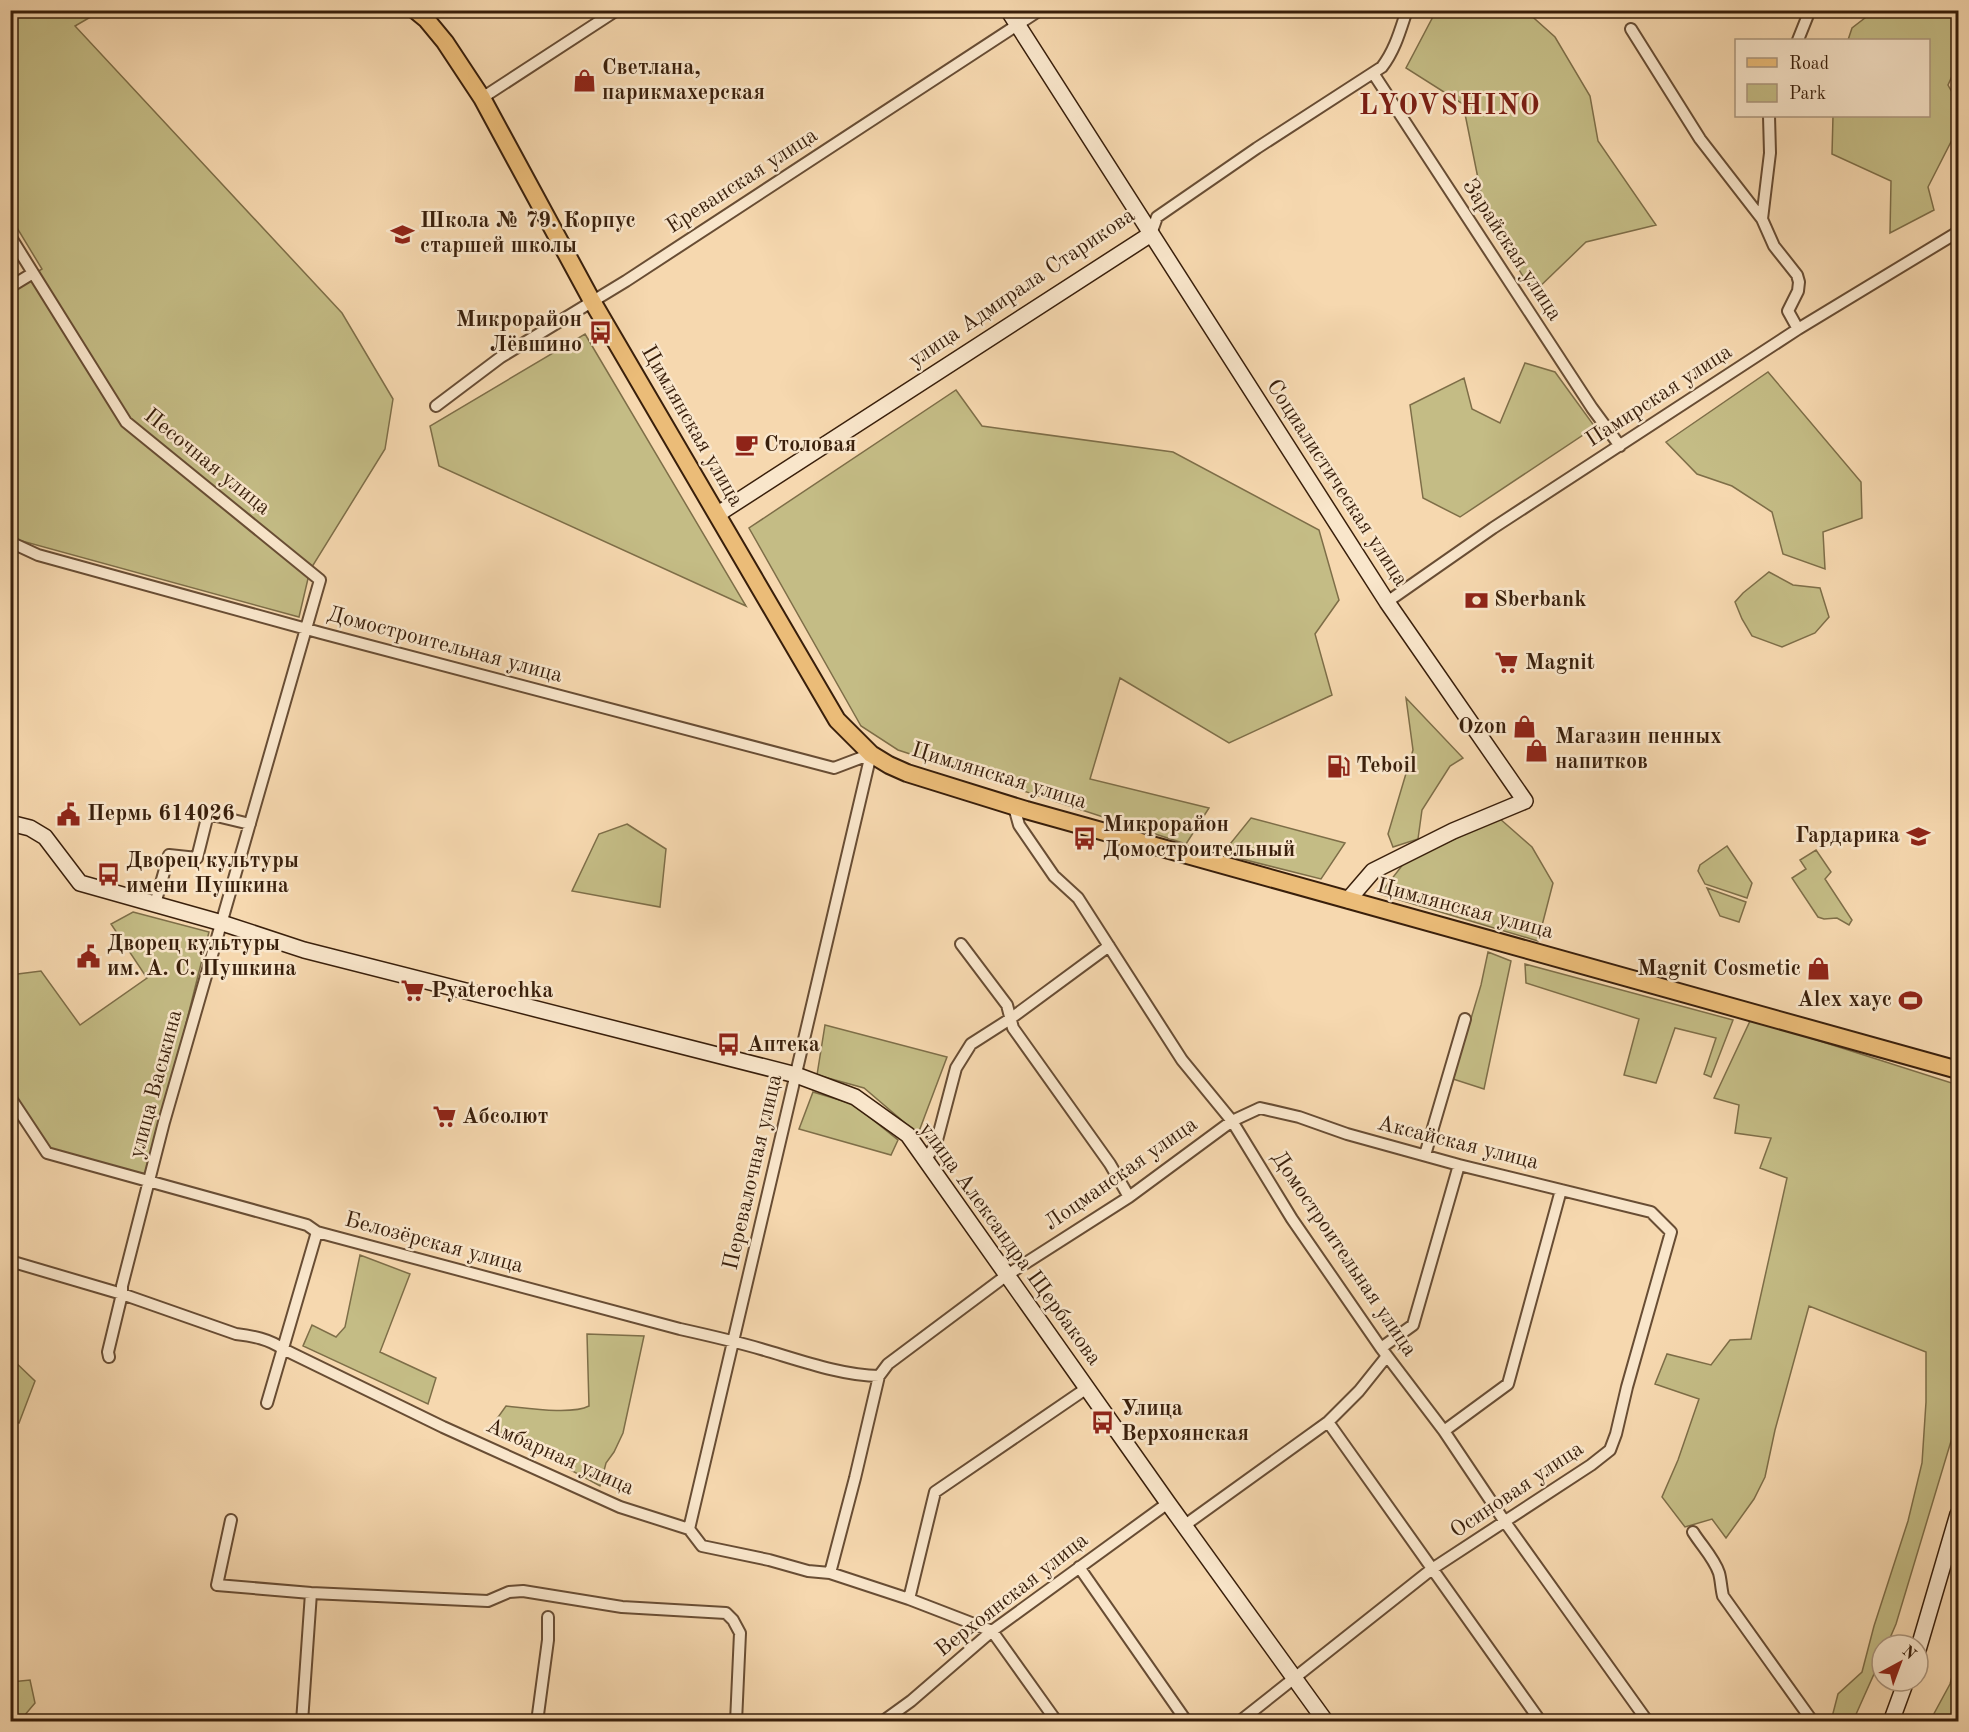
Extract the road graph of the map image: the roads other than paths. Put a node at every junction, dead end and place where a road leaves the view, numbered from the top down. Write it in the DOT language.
graph roads {
  1 [pos="415,10"];
  2 [pos="617,10"];
  3 [pos="1008,10"];
  4 [pos="1040,10"];
  5 [pos="1407,10"];
  6 [pos="1810,10"];
  7 [pos="1018,26"];
  8 [pos="1631,29"];
  9 [pos="1798,39"];
  10 [pos="1373,74"];
  11 [pos="482,98"];
  12 [pos="1769,117"];
  13 [pos="1762,219"];
  14 [pos="1959,232"];
  15 [pos="1151,234"];
  16 [pos="10,236"];
  17 [pos="33,273"];
  18 [pos="10,287"];
  19 [pos="592,301"];
  20 [pos="1798,329"];
  21 [pos="436,406"];
  22 [pos="1620,446"];
  23 [pos="718,514"];
  24 [pos="10,542"];
  25 [pos="320,580"];
  26 [pos="1411,584"];
  27 [pos="1418,594"];
  28 [pos="1387,602"];
  29 [pos="306,629"];
  30 [pos="871,754"];
  31 [pos="1014,807"];
  32 [pos="10,823"];
  33 [pos="250,824"];
  34 [pos="1348,900"];
  35 [pos="155,904"];
  36 [pos="222,923"];
  37 [pos="961,944"];
  38 [pos="1109,946"];
  39 [pos="1010,1019"];
  40 [pos="1465,1019"];
  41 [pos="1959,1070"];
  42 [pos="796,1076"];
  43 [pos="10,1097"];
  44 [pos="1232,1121"];
  45 [pos="1425,1155"];
  46 [pos="926,1159"];
  47 [pos="1459,1165"];
  48 [pos="149,1181"];
  49 [pos="1560,1190"];
  50 [pos="1129,1197"];
  51 [pos="317,1232"];
  52 [pos="1671,1232"];
  53 [pos="10,1261"];
  54 [pos="1007,1275"];
  55 [pos="122,1294"];
  56 [pos="734,1341"];
  57 [pos="283,1349"];
  58 [pos="1384,1352"];
  59 [pos="108,1357"];
  60 [pos="879,1376"];
  61 [pos="1087,1388"];
  62 [pos="267,1403"];
  63 [pos="1328,1422"];
  64 [pos="1444,1431"];
  65 [pos="1168,1503"];
  66 [pos="1959,1514"];
  67 [pos="231,1520"];
  68 [pos="1505,1522"];
  69 [pos="1185,1525"];
  70 [pos="689,1529"];
  71 [pos="1693,1532"];
  72 [pos="1079,1567"];
  73 [pos="1432,1569"];
  74 [pos="830,1573"];
  75 [pos="311,1593"];
  76 [pos="909,1599"];
  77 [pos="548,1617"];
  78 [pos="992,1631"];
  79 [pos="1923,1633"];
  80 [pos="1295,1678"];
  81 [pos="1902,1693"];
  82 [pos="302,1722"];
  83 [pos="537,1722"];
  84 [pos="736,1722"];
  85 [pos="882,1722"];
  86 [pos="1057,1722"];
  87 [pos="1187,1722"];
  88 [pos="1239,1722"];
  89 [pos="1326,1722"];
  90 [pos="1541,1722"];
  91 [pos="1648,1722"];
  92 [pos="1813,1722"];
  93 [pos="1891,1722"];
  1 -- 11 [label="main road, Цимлянская улица"];
  2 -- 11 [label="street"];
  3 -- 7 [label="street, Социалистическая улица"];
  4 -- 7 [label="street, Ереванская улица"];
  5 -- 10 [label="street, улица Адмирала Старикова"];
  6 -- 9 [label="street"];
  7 -- 15 [label="street, Социалистическая улица"];
  7 -- 19 [label="street, Ереванская улица"];
  8 -- 13 [label="street"];
  10 -- 15 [label="street, улица Адмирала Старикова"];
  10 -- 22 [label="street, Зарайская улица"];
  11 -- 19 [label="main road, Цимлянская улица"];
  12 -- 13 [label="street"];
  13 -- 20 [label="street"];
  14 -- 20 [label="street, Памирская улица"];
  15 -- 23 [label="street, улица Адмирала Старикова"];
  15 -- 28 [label="street, Социалистическая улица"];
  16 -- 17 [label="street, Песочная улица"];
  17 -- 18 [label="street"];
  17 -- 25 [label="street, Песочная улица"];
  19 -- 21 [label="street, Ереванская улица"];
  19 -- 23 [label="main road, Цимлянская улица"];
  20 -- 22 [label="street, Памирская улица"];
  22 -- 26 [label="street, Памирская улица"];
  23 -- 30 [label="main road, Цимлянская улица"];
  24 -- 29 [label="street, Домостроительная улица"];
  25 -- 29 [label="street, улица Васькина"];
  26 -- 27 [label="street"];
  26 -- 28 [label="street, Памирская улица"];
  28 -- 34 [label="street, Социалистическая улица"];
  29 -- 30 [label="street, Домостроительная улица"];
  29 -- 33 [label="street, улица Васькина"];
  30 -- 31 [label="main road, Цимлянская улица"];
  30 -- 42 [label="street, Перевалочная улица"];
  31 -- 34 [label="main road, Цимлянская улица"];
  31 -- 38 [label="street, Домостроительная улица"];
  32 -- 35 [label="street, улица Александра Щербакова"];
  33 -- 35 [label="street"];
  33 -- 36 [label="street, улица Васькина"];
  34 -- 41 [label="main road, Цимлянская улица"];
  35 -- 36 [label="street, улица Александра Щербакова"];
  36 -- 42 [label="street, улица Александра Щербакова"];
  36 -- 48 [label="street, улица Васькина"];
  37 -- 39 [label="street"];
  38 -- 39 [label="street"];
  38 -- 44 [label="street, Домостроительная улица"];
  39 -- 46 [label="street"];
  39 -- 50 [label="street"];
  40 -- 45 [label="street"];
  42 -- 46 [label="street, улица Александра Щербакова"];
  42 -- 56 [label="street, Перевалочная улица"];
  43 -- 48 [label="street, Белозёрская улица"];
  44 -- 45 [label="street, Аксайская улица"];
  44 -- 50 [label="street, Лоцманская улица"];
  44 -- 58 [label="street, Домостроительная улица"];
  45 -- 47 [label="street, Аксайская улица"];
  46 -- 54 [label="street, улица Александра Щербакова"];
  47 -- 49 [label="street, Аксайская улица"];
  47 -- 58 [label="street"];
  48 -- 51 [label="street, Белозёрская улица"];
  48 -- 55 [label="street, улица Васькина"];
  49 -- 52 [label="street, Аксайская улица"];
  49 -- 64 [label="street"];
  50 -- 54 [label="street, Лоцманская улица"];
  51 -- 56 [label="street, Белозёрская улица"];
  51 -- 57 [label="street"];
  52 -- 68 [label="street, Осиновая улица"];
  53 -- 55 [label="street, Амбарная улица"];
  54 -- 60 [label="street, Лоцманская улица"];
  54 -- 61 [label="street, улица Александра Щербакова"];
  55 -- 57 [label="street, Амбарная улица"];
  55 -- 59 [label="street, улица Васькина"];
  56 -- 60 [label="street, Белозёрская улица"];
  56 -- 70 [label="street, Перевалочная улица"];
  57 -- 62 [label="street"];
  57 -- 70 [label="street, Амбарная улица"];
  58 -- 63 [label="street"];
  58 -- 64 [label="street, Домостроительная улица"];
  60 -- 74 [label="street"];
  61 -- 65 [label="street, улица Александра Щербакова"];
  61 -- 76 [label="street"];
  63 -- 69 [label="street"];
  63 -- 73 [label="street"];
  64 -- 68 [label="street, Домостроительная улица"];
  65 -- 69 [label="street, улица Александра Щербакова"];
  65 -- 72 [label="street, Верхоянская улица"];
  66 -- 79 [label="street"];
  67 -- 75 [label="street"];
  68 -- 73 [label="street, Осиновая улица"];
  68 -- 91 [label="street, Домостроительная улица"];
  69 -- 80 [label="street, улица Александра Щербакова"];
  70 -- 74 [label="street, Амбарная улица"];
  71 -- 92 [label="street"];
  72 -- 78 [label="street, Верхоянская улица"];
  72 -- 87 [label="street"];
  73 -- 80 [label="street, Осиновая улица"];
  73 -- 90 [label="street"];
  74 -- 76 [label="street, Амбарная улица"];
  75 -- 82 [label="street"];
  75 -- 84 [label="street"];
  76 -- 78 [label="street, Амбарная улица"];
  77 -- 83 [label="street"];
  78 -- 85 [label="street, Верхоянская улица"];
  78 -- 86 [label="street"];
  80 -- 88 [label="street, Осиновая улица"];
  80 -- 89 [label="street, улица Александра Щербакова"];
  81 -- 93 [label="street"];
}
